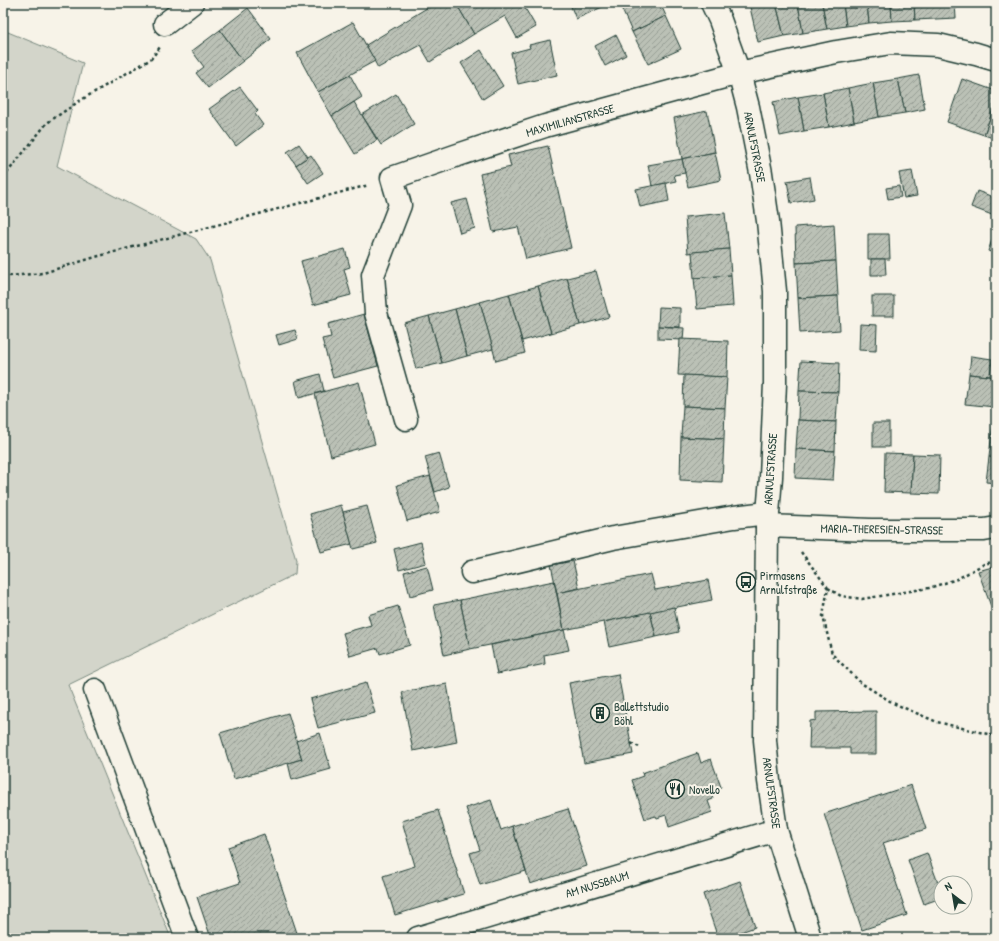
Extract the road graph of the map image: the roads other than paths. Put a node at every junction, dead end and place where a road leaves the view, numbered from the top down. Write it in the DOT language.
graph roads {
  1 [pos="192,3"];
  2 [pos="712,3"];
  3 [pos="165,24"];
  4 [pos="996,60"];
  5 [pos="739,73"];
  6 [pos="406,419"];
  7 [pos="767,520"];
  8 [pos="996,528"];
  9 [pos="472,572"];
  10 [pos="95,690"];
  11 [pos="776,830"];
  12 [pos="187,938"];
  13 [pos="418,938"];
  14 [pos="810,938"];
  1 -- 3 [label="street"];
  2 -- 5 [label="street, ARNULFSTRASSE"];
  4 -- 5 [label="street, MAXIMILIANSTRASSE"];
  5 -- 6 [label="street, MAXIMILIANSTRASSE"];
  5 -- 7 [label="street, ARNULFSTRASSE"];
  7 -- 8 [label="street, MARIA-THERESIEN-STRASSE"];
  7 -- 9 [label="street, MARIA-THERESIEN-STRASSE"];
  7 -- 11 [label="street, ARNULFSTRASSE"];
  10 -- 12 [label="street"];
  11 -- 13 [label="street, AM NUSSBAUM"];
  11 -- 14 [label="street, ARNULFSTRASSE"];
}
